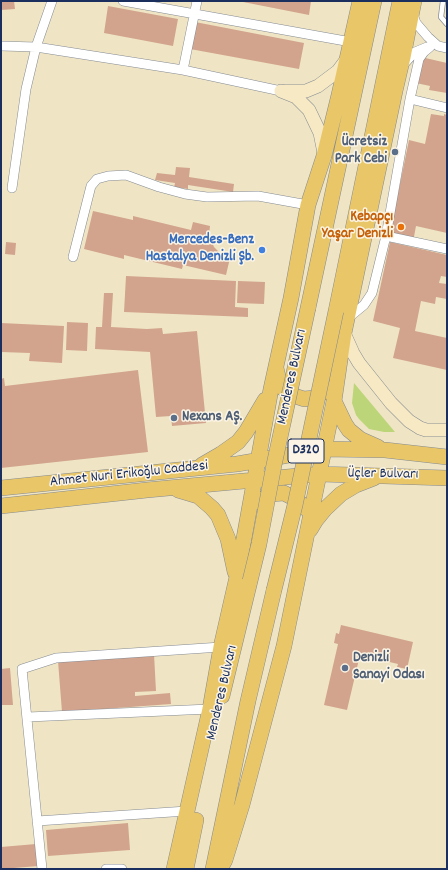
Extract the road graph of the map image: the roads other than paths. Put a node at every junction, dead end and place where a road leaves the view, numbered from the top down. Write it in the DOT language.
graph roads {
  1 [pos="52,1"];
  2 [pos="123,1"];
  3 [pos="197,1"];
  4 [pos="360,1"];
  5 [pos="370,1"];
  6 [pos="374,1"];
  7 [pos="443,1"];
  8 [pos="408,4"];
  9 [pos="194,14"];
  10 [pos="447,24"];
  11 [pos="351,42"];
  12 [pos="1,46"];
  13 [pos="36,46"];
  14 [pos="438,47"];
  15 [pos="347,59"];
  16 [pos="400,68"];
  17 [pos="183,70"];
  18 [pos="282,91"];
  19 [pos="410,99"];
  20 [pos="447,108"];
  21 [pos="324,156"];
  22 [pos="12,188"];
  23 [pos="308,205"];
  24 [pos="386,236"];
  25 [pos="447,248"];
  26 [pos="73,256"];
  27 [pos="342,321"];
  28 [pos="276,367"];
  29 [pos="336,380"];
  30 [pos="271,389"];
  31 [pos="334,400"];
  32 [pos="447,430"];
  33 [pos="324,449"];
  34 [pos="385,450"];
  35 [pos="447,457"];
  36 [pos="258,461"];
  37 [pos="195,468"];
  38 [pos="319,474"];
  39 [pos="384,475"];
  40 [pos="447,478"];
  41 [pos="254,480"];
  42 [pos="1,488"];
  43 [pos="171,489"];
  44 [pos="1,506"];
  45 [pos="247,516"];
  46 [pos="307,536"];
  47 [pos="243,579"];
  48 [pos="221,647"];
  49 [pos="210,709"];
  50 [pos="28,717"];
  51 [pos="187,811"];
  52 [pos="37,821"];
  53 [pos="42,869"];
  54 [pos="106,869"];
  55 [pos="122,869"];
  56 [pos="174,869"];
  57 [pos="186,869"];
  58 [pos="213,869"];
  59 [pos="220,869"];
  1 -- 13 [label="street"];
  2 -- 9 [label="street"];
  3 -- 9 [label="street"];
  4 -- 11 [label="main road"];
  5 -- 11 [label="main road"];
  6 -- 47 [label="main road, Menderes Bulvarı / D320, bridge"];
  7 -- 10 [label="lane"];
  8 -- 14 [label="street"];
  8 -- 16 [label="main road"];
  8 -- 27 [label="main road, Menderes Bulvarı / D320"];
  9 -- 11 [label="street"];
  9 -- 17 [label="street"];
  11 -- 15 [label="main road"];
  12 -- 13 [label="street"];
  13 -- 17 [label="street"];
  13 -- 22 [label="street"];
  14 -- 16 [label="street"];
  14 -- 19 [label="street"];
  15 -- 18 [label="street"];
  15 -- 21 [label="main road"];
  16 -- 27 [label="main road"];
  17 -- 18 [label="street"];
  18 -- 21 [label="street"];
  19 -- 20 [label="street"];
  19 -- 24 [label="street"];
  21 -- 23 [label="main road"];
  23 -- 26 [label="street"];
  23 -- 28 [label="main road"];
  24 -- 25 [label="street"];
  24 -- 27 [label="street"];
  27 -- 29 [label="main road"];
  27 -- 32 [label="street"];
  27 -- 58 [label="main road, Menderes Bulvarı / D320, bridge"];
  28 -- 29 [label="main road"];
  28 -- 30 [label="main road"];
  29 -- 31 [label="main road"];
  30 -- 36 [label="main road"];
  30 -- 37 [label="main road"];
  31 -- 33 [label="main road"];
  31 -- 34 [label="main road"];
  33 -- 34 [label="main road, Üçler Bulvarı"];
  33 -- 36 [label="main road, Üçler Bulvarı"];
  33 -- 38 [label="main road"];
  34 -- 35 [label="main road, Üçler Bulvarı"];
  36 -- 37 [label="main road, Ahmet Nuri Erikoğlu Caddesi"];
  36 -- 41 [label="main road"];
  37 -- 42 [label="main road, Ahmet Nuri Erikoğlu Caddesi"];
  38 -- 39 [label="main road, Üçler Bulvarı"];
  38 -- 41 [label="main road, Üçler Bulvarı"];
  38 -- 46 [label="main road"];
  39 -- 40 [label="main road, Üçler Bulvarı"];
  39 -- 46 [label="main road"];
  41 -- 43 [label="main road, Ahmet Nuri Erikoğlu Caddesi"];
  41 -- 45 [label="main road"];
  43 -- 44 [label="main road, Ahmet Nuri Erikoğlu Caddesi"];
  43 -- 47 [label="main road"];
  45 -- 46 [label="main road"];
  45 -- 47 [label="main road"];
  46 -- 59 [label="main road"];
  47 -- 48 [label="main road"];
  47 -- 57 [label="main road, Menderes Bulvarı"];
  48 -- 49 [label="main road"];
  48 -- 50 [label="street"];
  49 -- 50 [label="street"];
  49 -- 51 [label="main road"];
  50 -- 52 [label="street"];
  51 -- 52 [label="street"];
  51 -- 56 [label="main road"];
  52 -- 53 [label="street"];
  54 -- 55 [label="street"];
}
